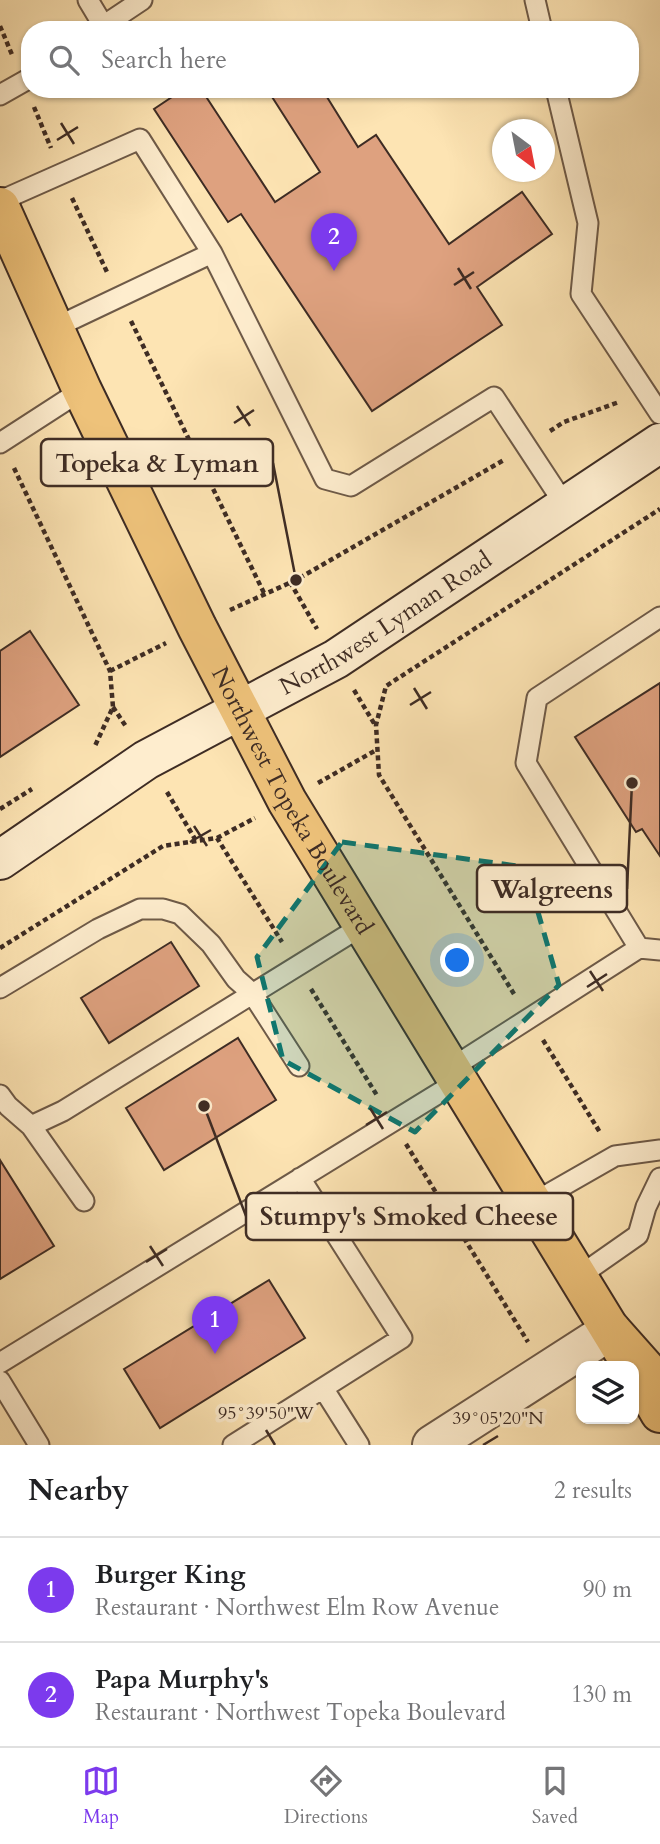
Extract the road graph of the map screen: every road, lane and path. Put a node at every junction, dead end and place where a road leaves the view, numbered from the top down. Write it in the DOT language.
graph roads {
  1 [pos="88,0"];
  2 [pos="142,0"];
  3 [pos="536,0"];
  4 [pos="97,21"];
  5 [pos="110,21"];
  6 [pos="540,21"];
  7 [pos="21,83"];
  8 [pos="0,95"];
  9 [pos="558,98"];
  10 [pos="0,201"];
  11 [pos="0,207"];
  12 [pos="7,246"];
  13 [pos="212,253"];
  14 [pos="54,328"];
  15 [pos="82,390"];
  16 [pos="616,403"];
  17 [pos="660,414"];
  18 [pos="1,443"];
  19 [pos="660,443"];
  20 [pos="526,447"];
  21 [pos="565,505"];
  22 [pos="660,509"];
  23 [pos="264,593"];
  24 [pos="660,617"];
  25 [pos="240,710"];
  26 [pos="94,749"];
  27 [pos="35,787"];
  28 [pos="0,809"];
  29 [pos="0,860"];
  30 [pos="362,926"];
  31 [pos="639,948"];
  32 [pos="660,950"];
  33 [pos="1,983"];
  34 [pos="253,993"];
  35 [pos="529,1018"];
  36 [pos="299,1066"];
  37 [pos="454,1075"];
  38 [pos="0,1095"];
  39 [pos="31,1126"];
  40 [pos="660,1150"];
  41 [pos="615,1156"];
  42 [pos="300,1178"];
  43 [pos="660,1178"];
  44 [pos="84,1201"];
  45 [pos="531,1204"];
  46 [pos="578,1277"];
  47 [pos="611,1330"];
  48 [pos="629,1361"];
  49 [pos="0,1363"];
  50 [pos="639,1377"];
  51 [pos="0,1381"];
  52 [pos="660,1385"];
  53 [pos="323,1388"];
  54 [pos="660,1413"];
  55 [pos="39,1445"];
  56 [pos="233,1445"];
  57 [pos="359,1445"];
  58 [pos="432,1445"];
  1 -- 4 [label="lane"];
  2 -- 5 [label="lane"];
  3 -- 6 [label="lane"];
  7 -- 8 [label="lane"];
  9 -- 17 [label="lane"];
  10 -- 13 [label="lane"];
  11 -- 12 [label="main road, Northwest Topeka Boulevard"];
  12 -- 14 [label="main road, Northwest Topeka Boulevard"];
  13 -- 14 [label="lane"];
  13 -- 20 [label="lane"];
  14 -- 15 [label="main road, Northwest Topeka Boulevard"];
  15 -- 18 [label="lane"];
  15 -- 25 [label="main road, Northwest Topeka Boulevard"];
  16 -- 20 [label="path"];
  18 -- 26 [label="path"];
  19 -- 21 [label="street, Northwest Lyman Road"];
  20 -- 21 [label="lane"];
  20 -- 23 [label="path"];
  21 -- 25 [label="street, Northwest Lyman Road"];
  22 -- 35 [label="path"];
  24 -- 31 [label="lane"];
  25 -- 29 [label="street, Northwest Lyman Road"];
  25 -- 30 [label="main road, Northwest Topeka Boulevard"];
  27 -- 28 [label="path"];
  30 -- 34 [label="lane"];
  30 -- 37 [label="main road, Northwest Topeka Boulevard"];
  31 -- 32 [label="lane"];
  31 -- 35 [label="lane"];
  33 -- 34 [label="lane"];
  34 -- 36 [label="lane"];
  34 -- 39 [label="lane"];
  35 -- 37 [label="lane"];
  35 -- 41 [label="path"];
  37 -- 42 [label="lane"];
  37 -- 45 [label="main road, Northwest Topeka Boulevard"];
  38 -- 39 [label="lane"];
  39 -- 44 [label="lane"];
  40 -- 41 [label="lane"];
  41 -- 45 [label="lane"];
  42 -- 49 [label="lane"];
  42 -- 53 [label="lane"];
  43 -- 46 [label="lane"];
  45 -- 46 [label="main road, Northwest Topeka Boulevard"];
  46 -- 47 [label="main road, Northwest Topeka Boulevard"];
  47 -- 48 [label="main road, Northwest Topeka Boulevard"];
  47 -- 52 [label="main road"];
  47 -- 58 [label="street"];
  50 -- 54 [label="main road, Northwest Topeka Boulevard"];
  51 -- 55 [label="lane"];
  53 -- 56 [label="lane"];
  53 -- 57 [label="lane"];
}
